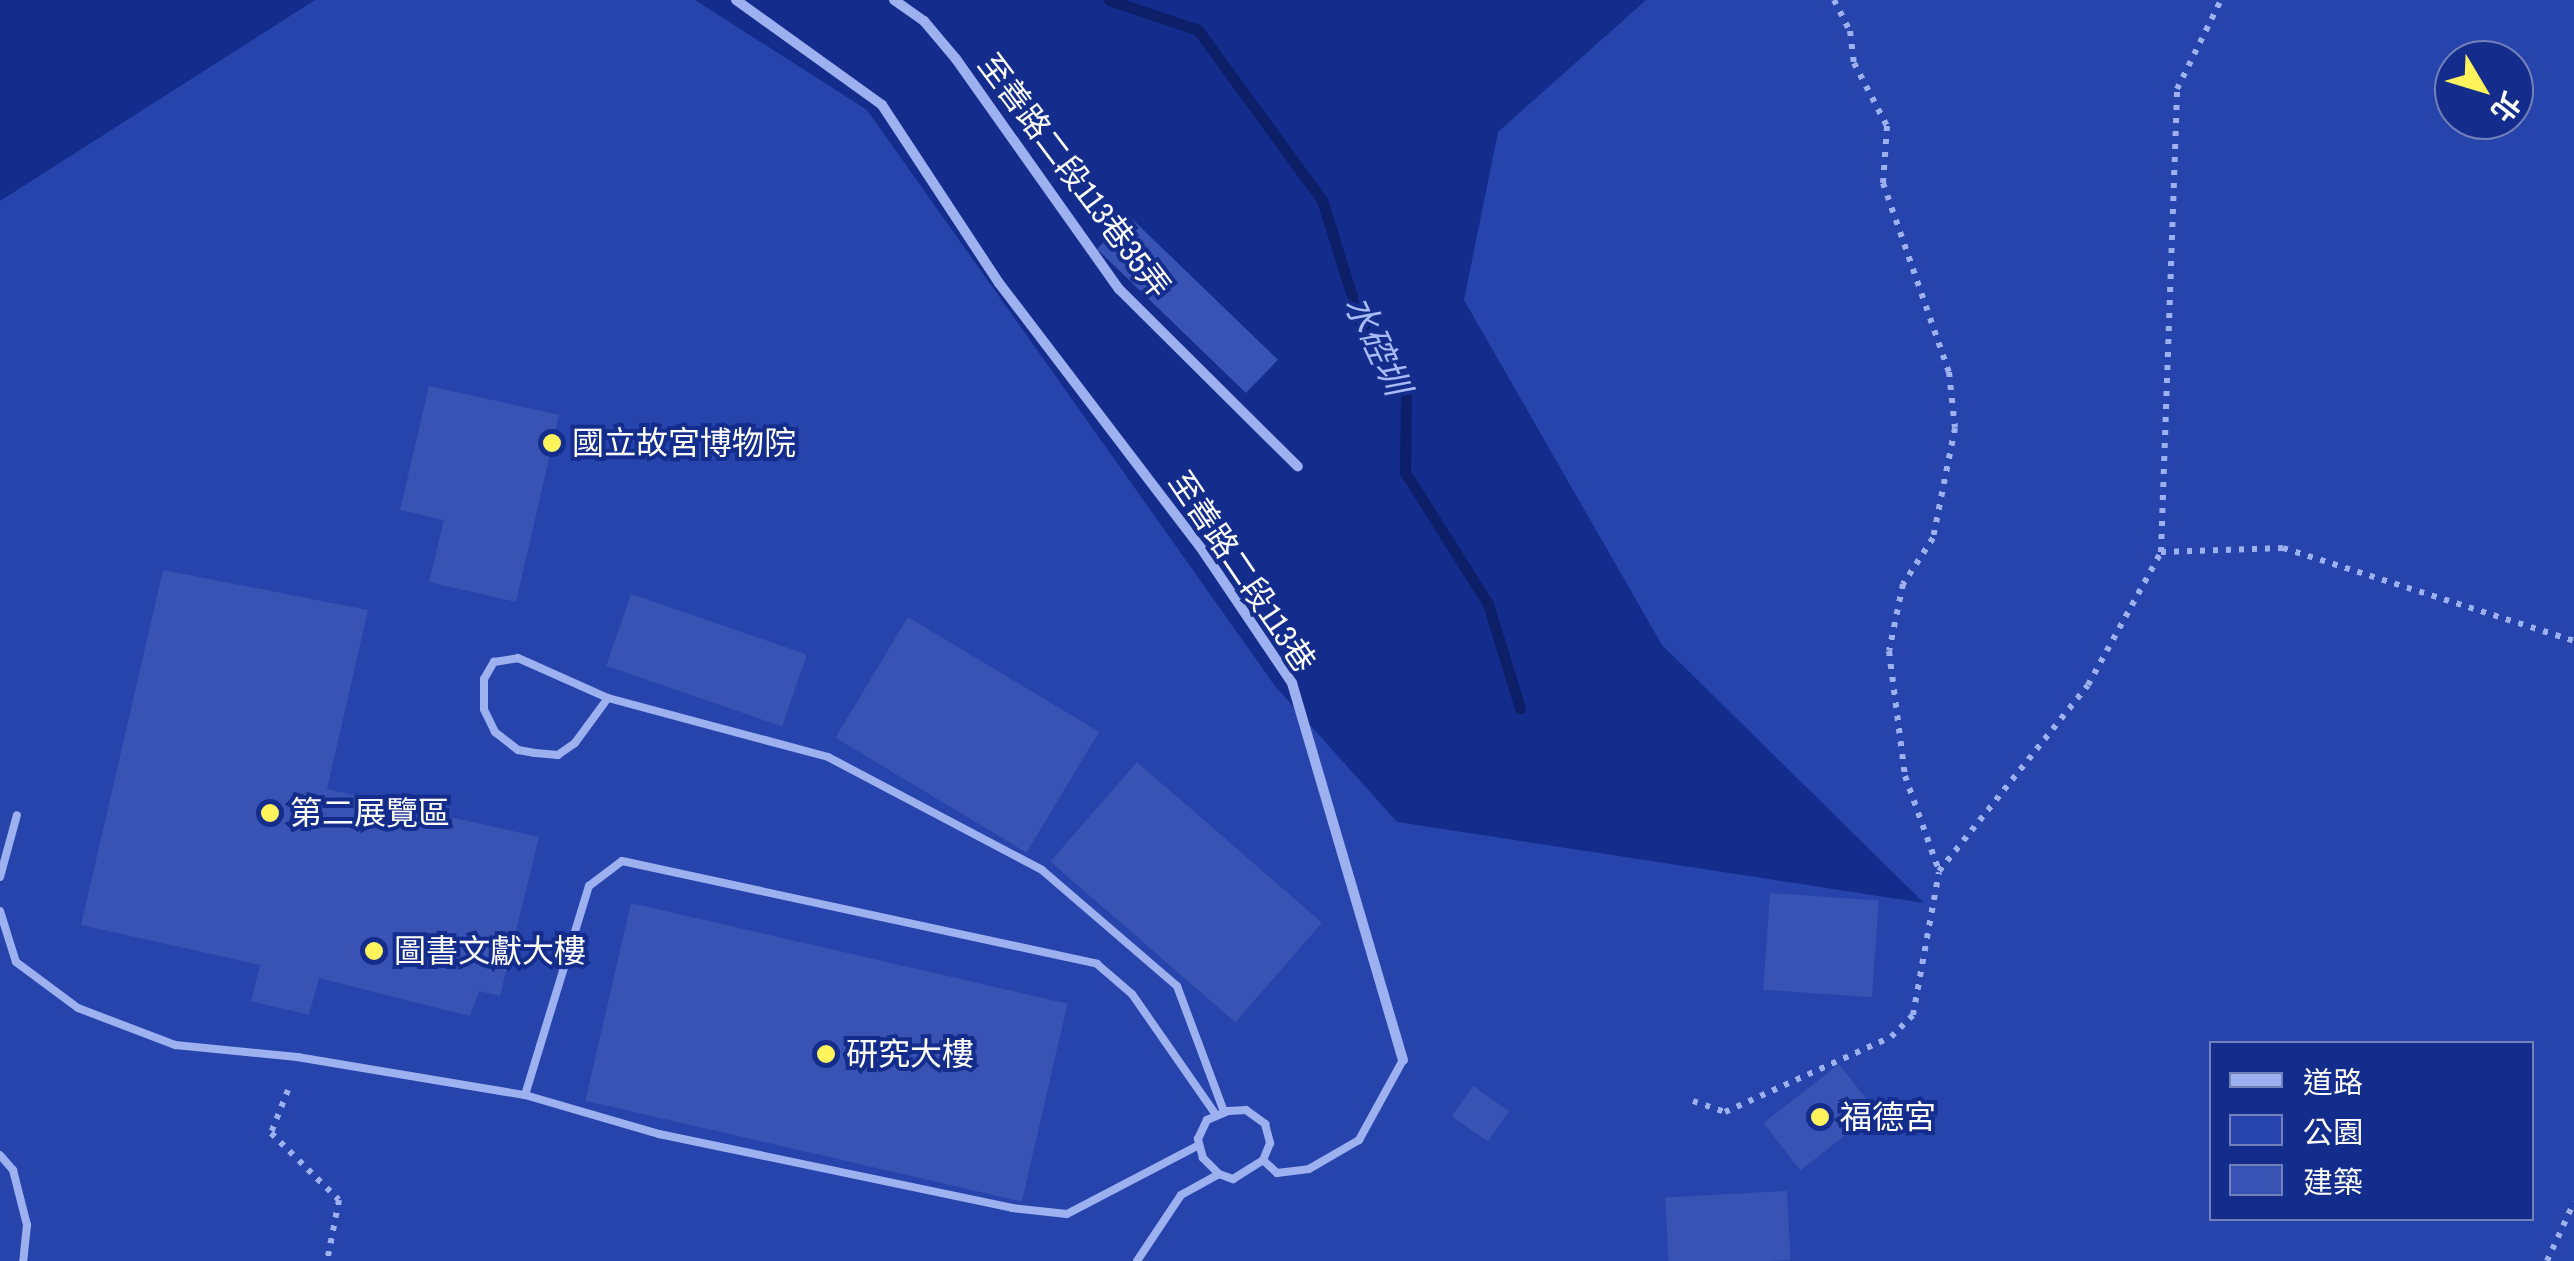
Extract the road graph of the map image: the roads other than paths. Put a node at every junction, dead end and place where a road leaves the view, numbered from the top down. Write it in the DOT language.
graph roads {
  1 [pos="736,0"];
  2 [pos="894,0"];
  3 [pos="1298,467"];
  4 [pos="608,698"];
  5 [pos="17,815"];
  6 [pos="0,877"];
  7 [pos="0,910"];
  8 [pos="1403,1060"];
  9 [pos="525,1096"];
  10 [pos="1220,1114"];
  11 [pos="1199,1145"];
  12 [pos="0,1154"];
  13 [pos="1263,1160"];
  14 [pos="1220,1174"];
  15 [pos="22,1261"];
  16 [pos="1137,1261"];
  1 -- 8 [label="street, 至善路二段113巷"];
  2 -- 3 [label="street, 至善路二段113巷35弄"];
  4 -- 4 [label="lane"];
  4 -- 10 [label="lane"];
  5 -- 6 [label="lane"];
  7 -- 9 [label="lane"];
  8 -- 13 [label="lane, 至善路二段113巷"];
  9 -- 10 [label="lane"];
  9 -- 11 [label="lane"];
  10 -- 11 [label="lane"];
  10 -- 13 [label="lane"];
  11 -- 14 [label="lane"];
  12 -- 15 [label="lane"];
  13 -- 14 [label="lane, 至善路二段113巷"];
  14 -- 16 [label="lane, 至善路二段113巷"];
}
